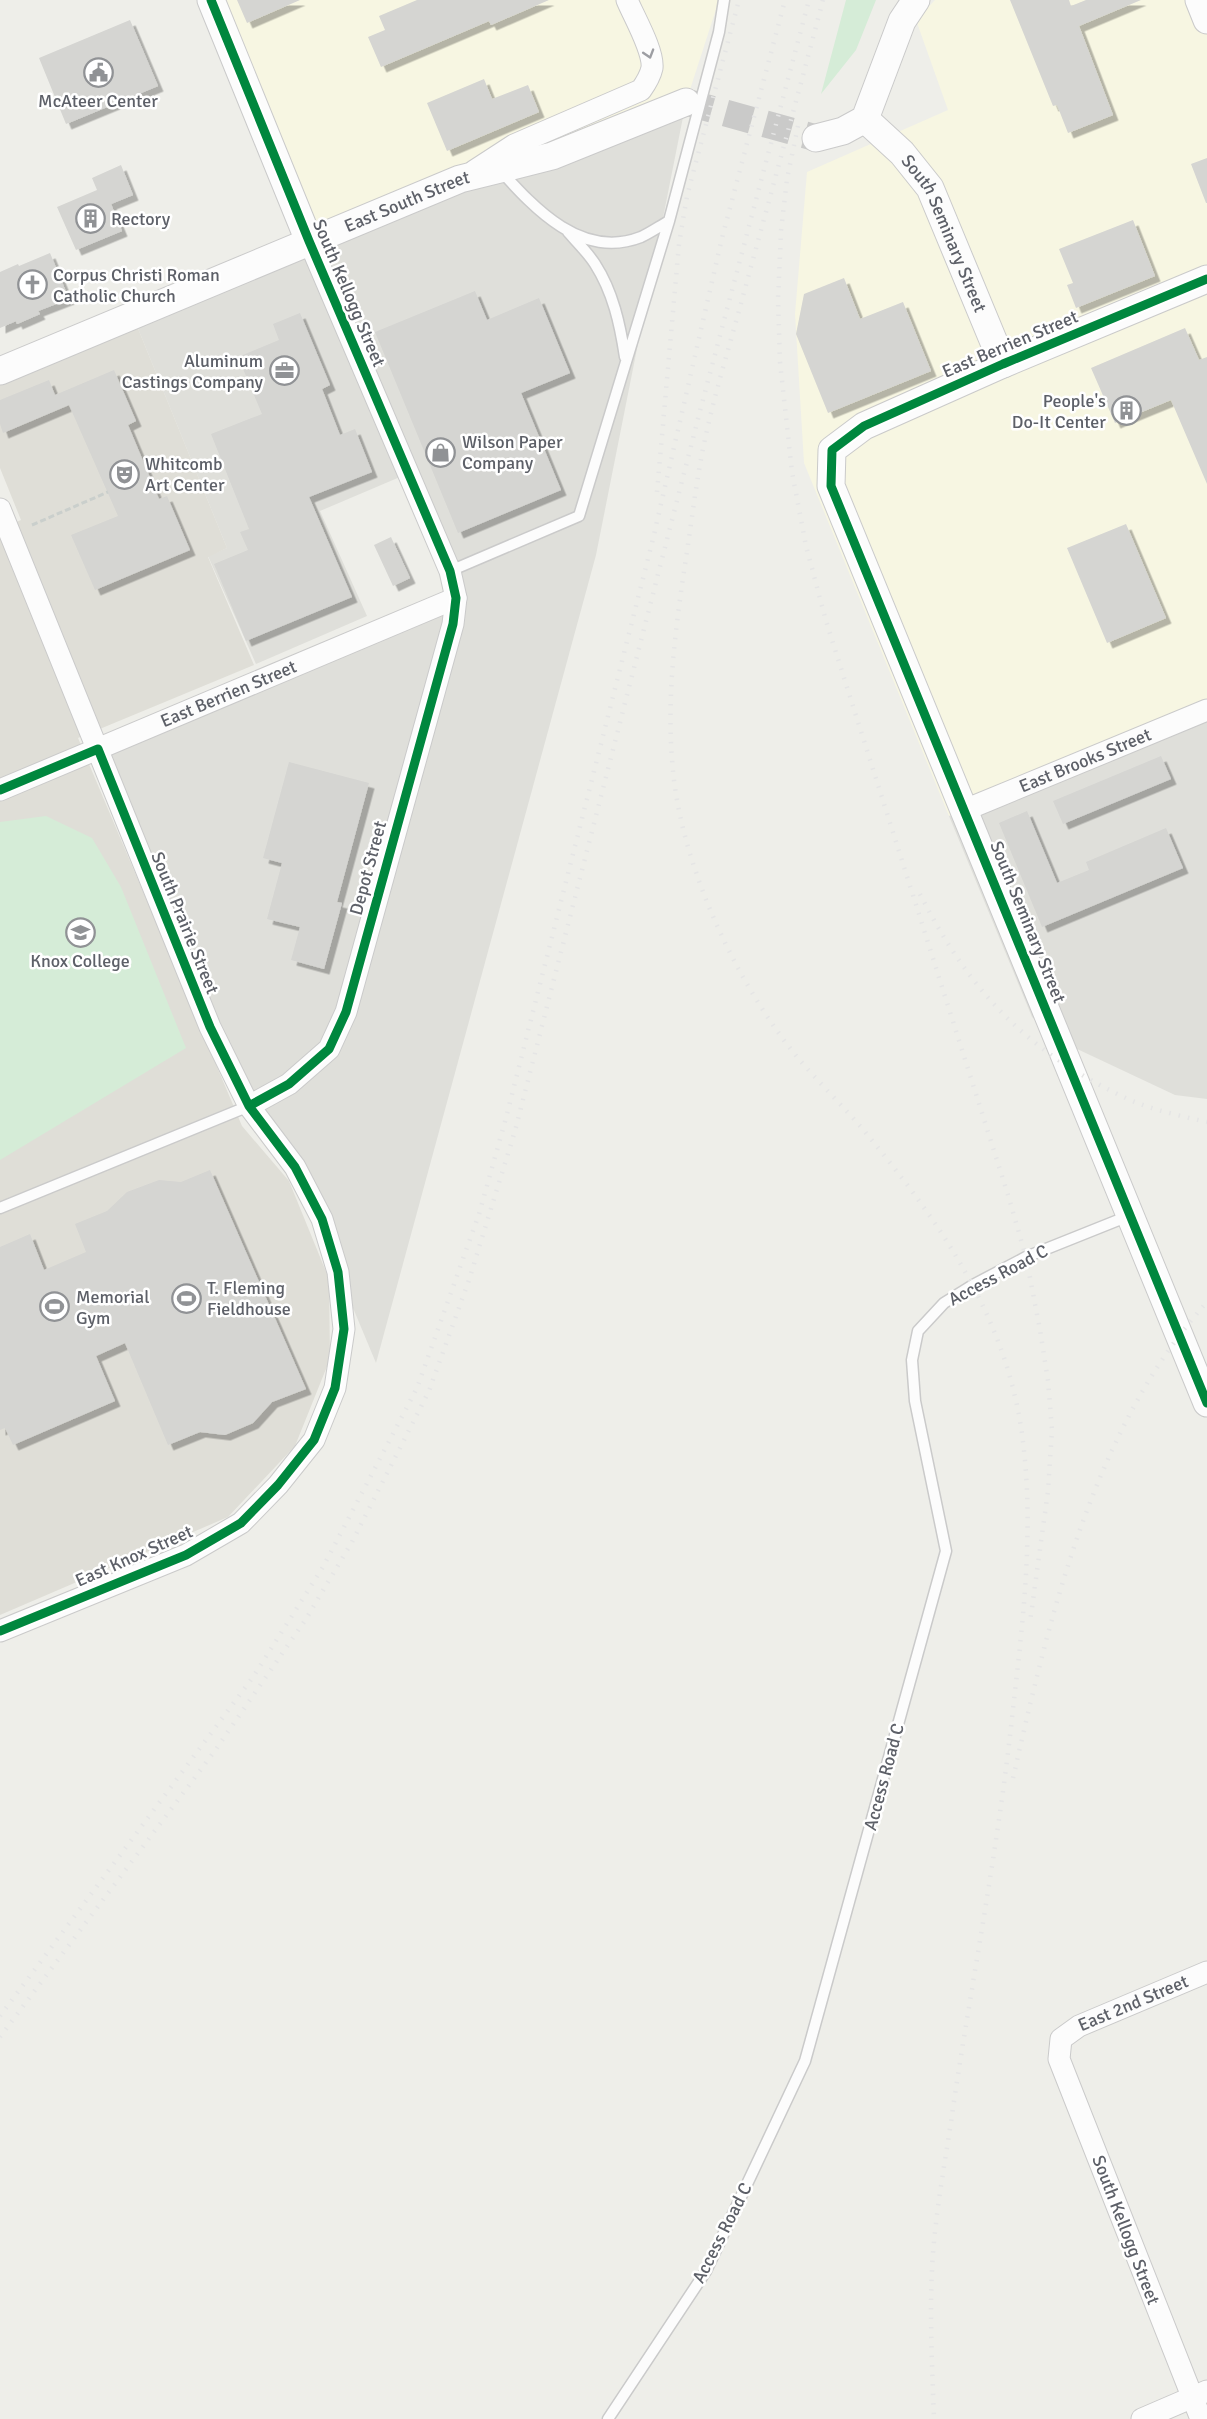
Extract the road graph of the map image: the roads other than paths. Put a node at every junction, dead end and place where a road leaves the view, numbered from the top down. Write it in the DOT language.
graph roads {
  1 [pos="211,0"];
  2 [pos="627,0"];
  3 [pos="724,0"];
  4 [pos="916,0"];
  5 [pos="1199,0"];
  6 [pos="1207,20"];
  7 [pos="686,102"];
  8 [pos="865,119"];
  9 [pos="816,138"];
  10 [pos="500,169"];
  11 [pos="460,179"];
  12 [pos="669,221"];
  13 [pos="568,231"];
  14 [pos="309,241"];
  15 [pos="1207,279"];
  16 [pos="626,360"];
  17 [pos="1003,364"];
  18 [pos="0,370"];
  19 [pos="832,450"];
  20 [pos="0,508"];
  21 [pos="450,571"];
  22 [pos="456,598"];
  23 [pos="1207,710"];
  24 [pos="98,749"];
  25 [pos="0,790"];
  26 [pos="965,810"];
  27 [pos="249,1106"];
  28 [pos="0,1209"];
  29 [pos="1131,1215"];
  30 [pos="1207,1403"];
  31 [pos="0,1631"];
  32 [pos="1207,1972"];
  33 [pos="1061,2039"];
  34 [pos="1200,2394"];
  35 [pos="608,2419"];
  36 [pos="1142,2419"];
  37 [pos="1201,2419"];
  1 -- 14 [label="street, South Kellogg Street"];
  2 -- 11 [label="street, one-way"];
  3 -- 12 [label="lane"];
  4 -- 8 [label="street"];
  5 -- 6 [label="street"];
  7 -- 10 [label="street, East South Street"];
  8 -- 9 [label="street"];
  8 -- 17 [label="street, South Seminary Street"];
  10 -- 11 [label="street, East South Street"];
  10 -- 13 [label="lane"];
  11 -- 14 [label="street, East South Street"];
  12 -- 13 [label="lane"];
  12 -- 16 [label="lane"];
  13 -- 16 [label="lane"];
  14 -- 18 [label="street, East South Street"];
  14 -- 21 [label="street, South Kellogg Street"];
  15 -- 17 [label="street, East Berrien Street"];
  16 -- 21 [label="lane"];
  17 -- 19 [label="street, East Berrien Street"];
  19 -- 26 [label="street, South Seminary Street"];
  20 -- 24 [label="street, South Prairie Street"];
  21 -- 22 [label="street, South Kellogg Street"];
  22 -- 24 [label="street, East Berrien Street"];
  22 -- 27 [label="street, Depot Street"];
  23 -- 26 [label="street, East Brooks Street"];
  24 -- 25 [label="street, East Berrien Street"];
  24 -- 27 [label="street, South Prairie Street"];
  26 -- 29 [label="street, South Seminary Street"];
  27 -- 28 [label="lane, Depot Street"];
  27 -- 31 [label="street, East Knox Street"];
  29 -- 30 [label="street, South Seminary Street"];
  29 -- 35 [label="lane, Access Road C"];
  32 -- 33 [label="street, East 2nd Street"];
  33 -- 34 [label="street, South Kellogg Street"];
  34 -- 36 [label="street"];
  34 -- 37 [label="street, South Kellogg Street"];
}
